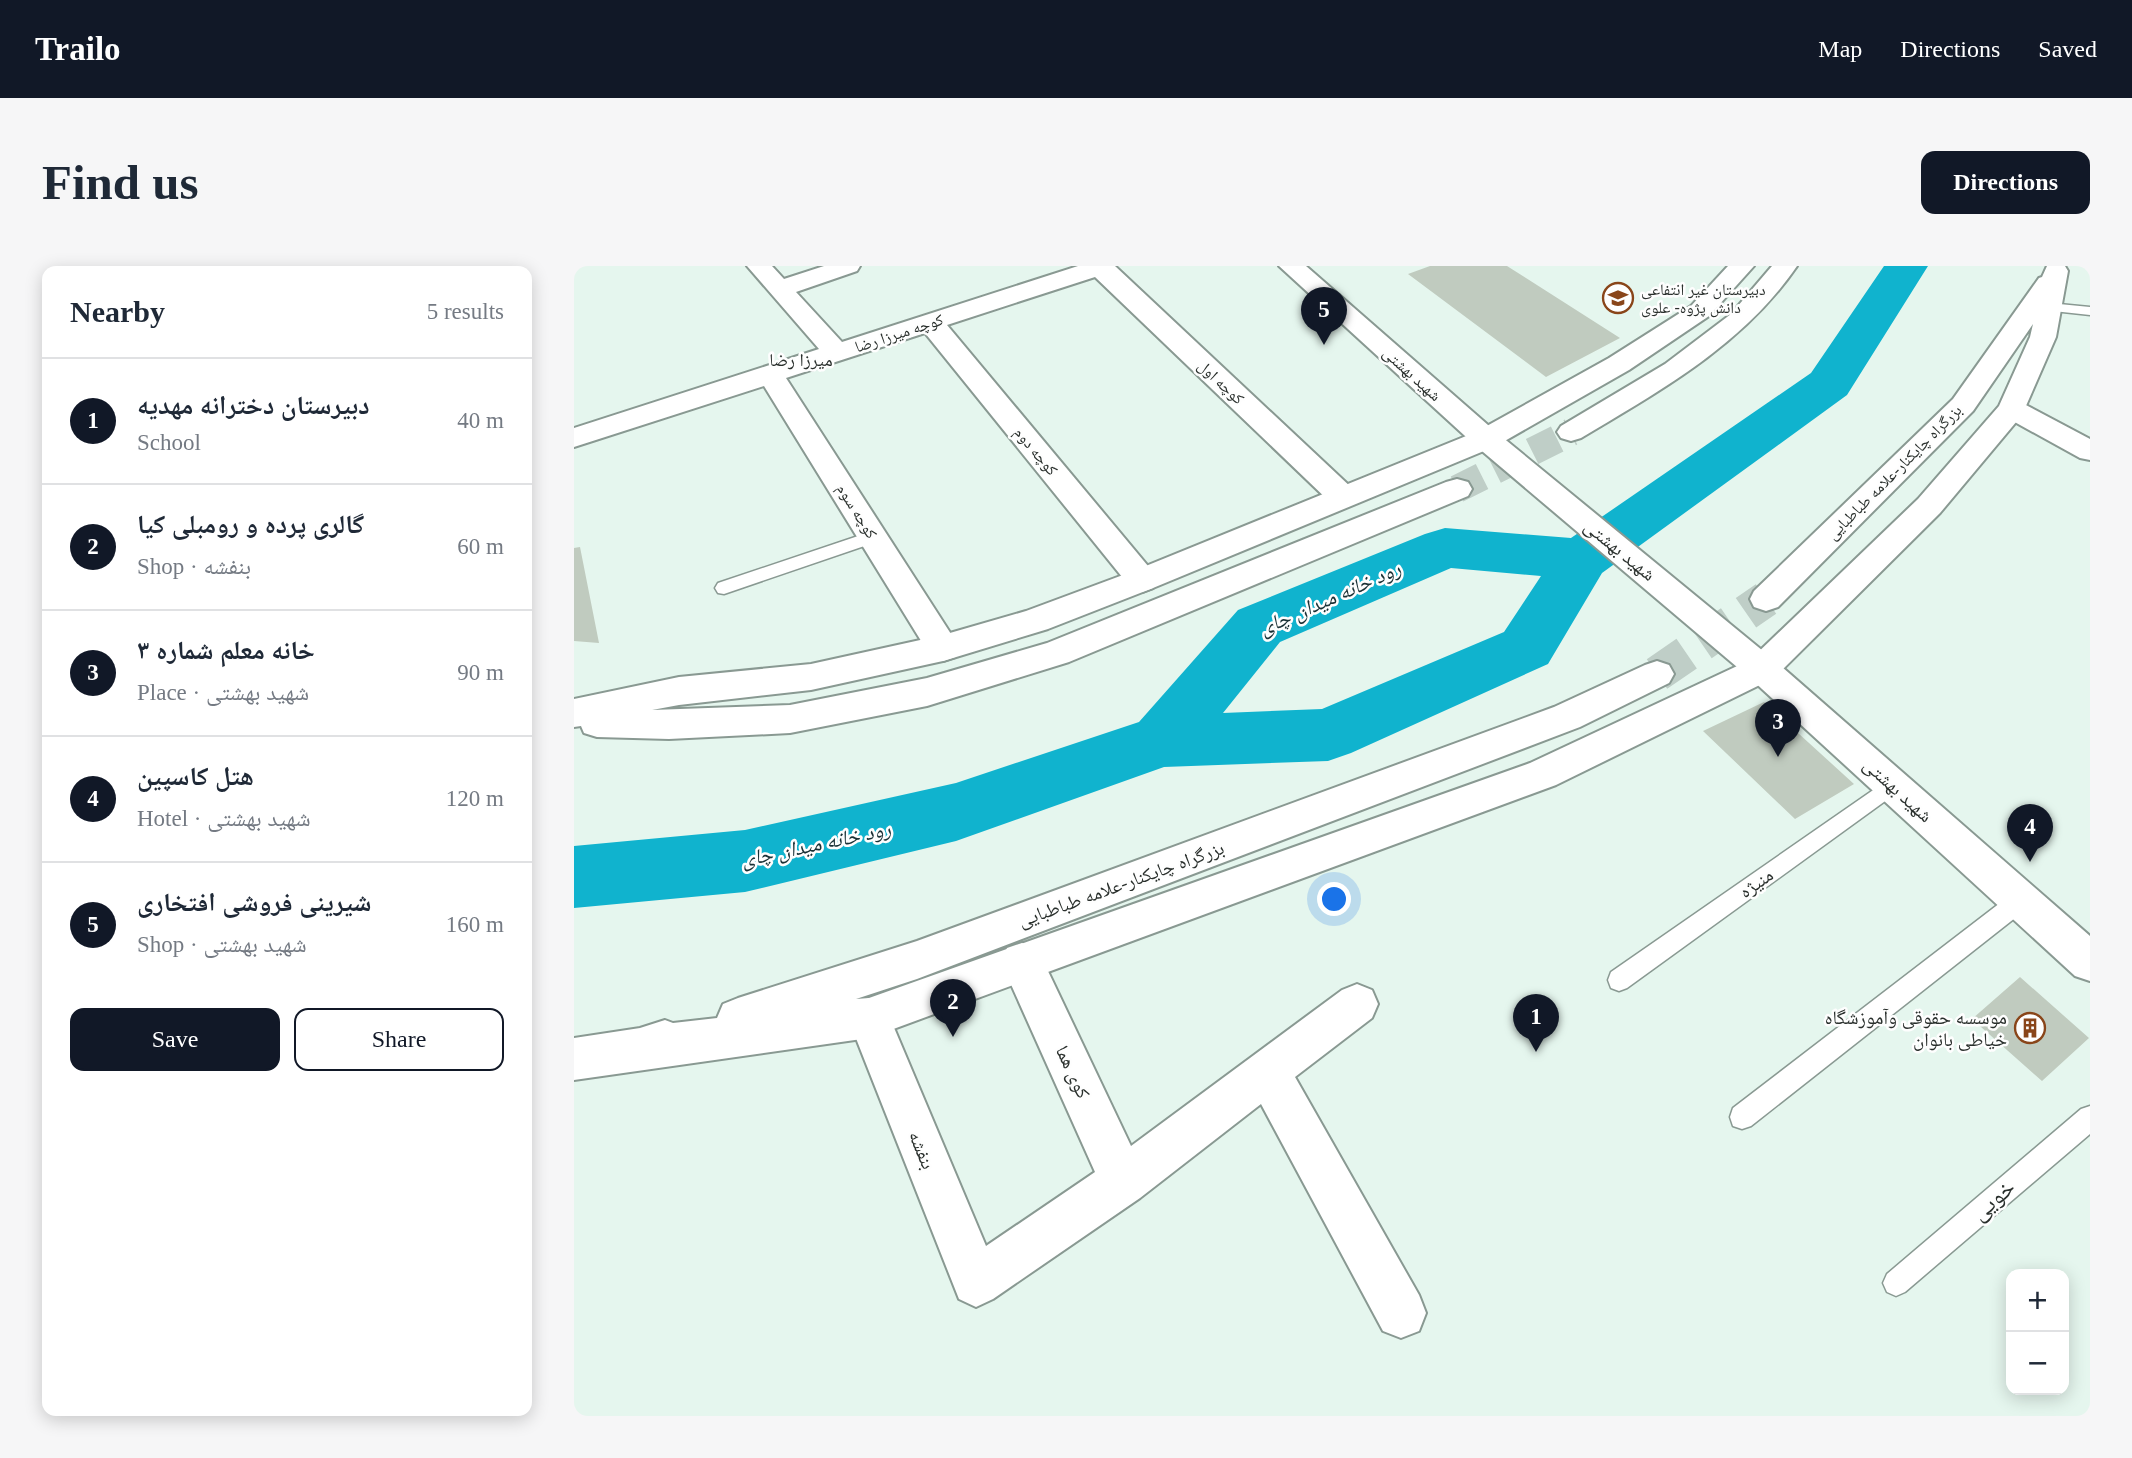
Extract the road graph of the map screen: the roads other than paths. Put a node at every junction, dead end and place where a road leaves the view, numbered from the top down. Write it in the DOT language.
graph roads {
  1 [pos="759,266"];
  2 [pos="848,266"];
  3 [pos="1290,266"];
  4 [pos="1742,266"];
  5 [pos="1784,266"];
  6 [pos="1101,267"];
  7 [pos="2057,269"];
  8 [pos="780,289"];
  9 [pos="2049,307"];
  10 [pos="2090,312"];
  11 [pos="930,322"];
  12 [pos="837,353"];
  13 [pos="770,374"];
  14 [pos="2012,409"];
  15 [pos="1571,432"];
  16 [pos="574,438"];
  17 [pos="1486,439"];
  18 [pos="2090,451"];
  19 [pos="1535,480"];
  20 [pos="1457,489"];
  21 [pos="1343,497"];
  22 [pos="873,537"];
  23 [pos="1142,580"];
  24 [pos="724,588"];
  25 [pos="1766,599"];
  26 [pos="1706,620"];
  27 [pos="943,648"];
  28 [pos="1762,669"];
  29 [pos="1657,674"];
  30 [pos="574,713"];
  31 [pos="574,723"];
  32 [pos="1892,785"];
  33 [pos="2021,900"];
  34 [pos="1023,962"];
  35 [pos="2090,962"];
  36 [pos="1619,980"];
  37 [pos="1357,1004"];
  38 [pos="869,1018"];
  39 [pos="640,1049"];
  40 [pos="574,1059"];
  41 [pos="1269,1072"];
  42 [pos="1742,1116"];
  43 [pos="2090,1118"];
  44 [pos="1123,1181"];
  45 [pos="1896,1283"];
  46 [pos="1401,1314"];
  1 -- 8 [label="main road"];
  2 -- 8 [label="main road"];
  3 -- 17 [label="main road, شهید بهشتى"];
  4 -- 17 [label="main road"];
  5 -- 15 [label="main road"];
  6 -- 11 [label="main road, کوچه میرزا رضا"];
  6 -- 21 [label="main road, کوچه اول"];
  7 -- 9 [label="main road"];
  7 -- 25 [label="main road, بزرگراه چایکنار-علامه طباطبایی"];
  8 -- 12 [label="main road"];
  9 -- 10 [label="lane"];
  9 -- 14 [label="main road"];
  11 -- 12 [label="main road, کوچه میرزا رضا"];
  11 -- 23 [label="main road, کوچه دوم"];
  12 -- 13 [label="main road, کوچه میرزا رضا"];
  13 -- 16 [label="main road, کوچه میرزا رضا"];
  13 -- 22 [label="main road, کوچه سوم"];
  14 -- 18 [label="main road"];
  14 -- 28 [label="main road"];
  17 -- 19 [label="main road, شهید بهشتى"];
  17 -- 21 [label="main road"];
  19 -- 26 [label="main road, شهید بهشتی"];
  20 -- 31 [label="main road"];
  21 -- 23 [label="main road"];
  22 -- 24 [label="lane"];
  22 -- 27 [label="main road, کوچه سوم"];
  23 -- 27 [label="main road"];
  26 -- 28 [label="main road, شهید بهشتى"];
  27 -- 30 [label="main road"];
  28 -- 32 [label="main road, شهید بهشتى"];
  28 -- 34 [label="main road"];
  29 -- 39 [label="main road, بزرگراه چایکنار-علامه طباطبایی"];
  32 -- 33 [label="main road, شهید بهشتى"];
  32 -- 36 [label="lane, منیژه"];
  33 -- 35 [label="main road, شهید بهشتى"];
  33 -- 42 [label="lane"];
  34 -- 38 [label="main road"];
  34 -- 44 [label="main road, کوی هما"];
  37 -- 41 [label="main road"];
  38 -- 39 [label="main road"];
  38 -- 44 [label="main road, بنفشه"];
  39 -- 40 [label="main road, بزرگراه چایکنار-علامه طباطبایی"];
  41 -- 44 [label="main road"];
  41 -- 46 [label="main road"];
  43 -- 45 [label="lane, خویی"];
}
